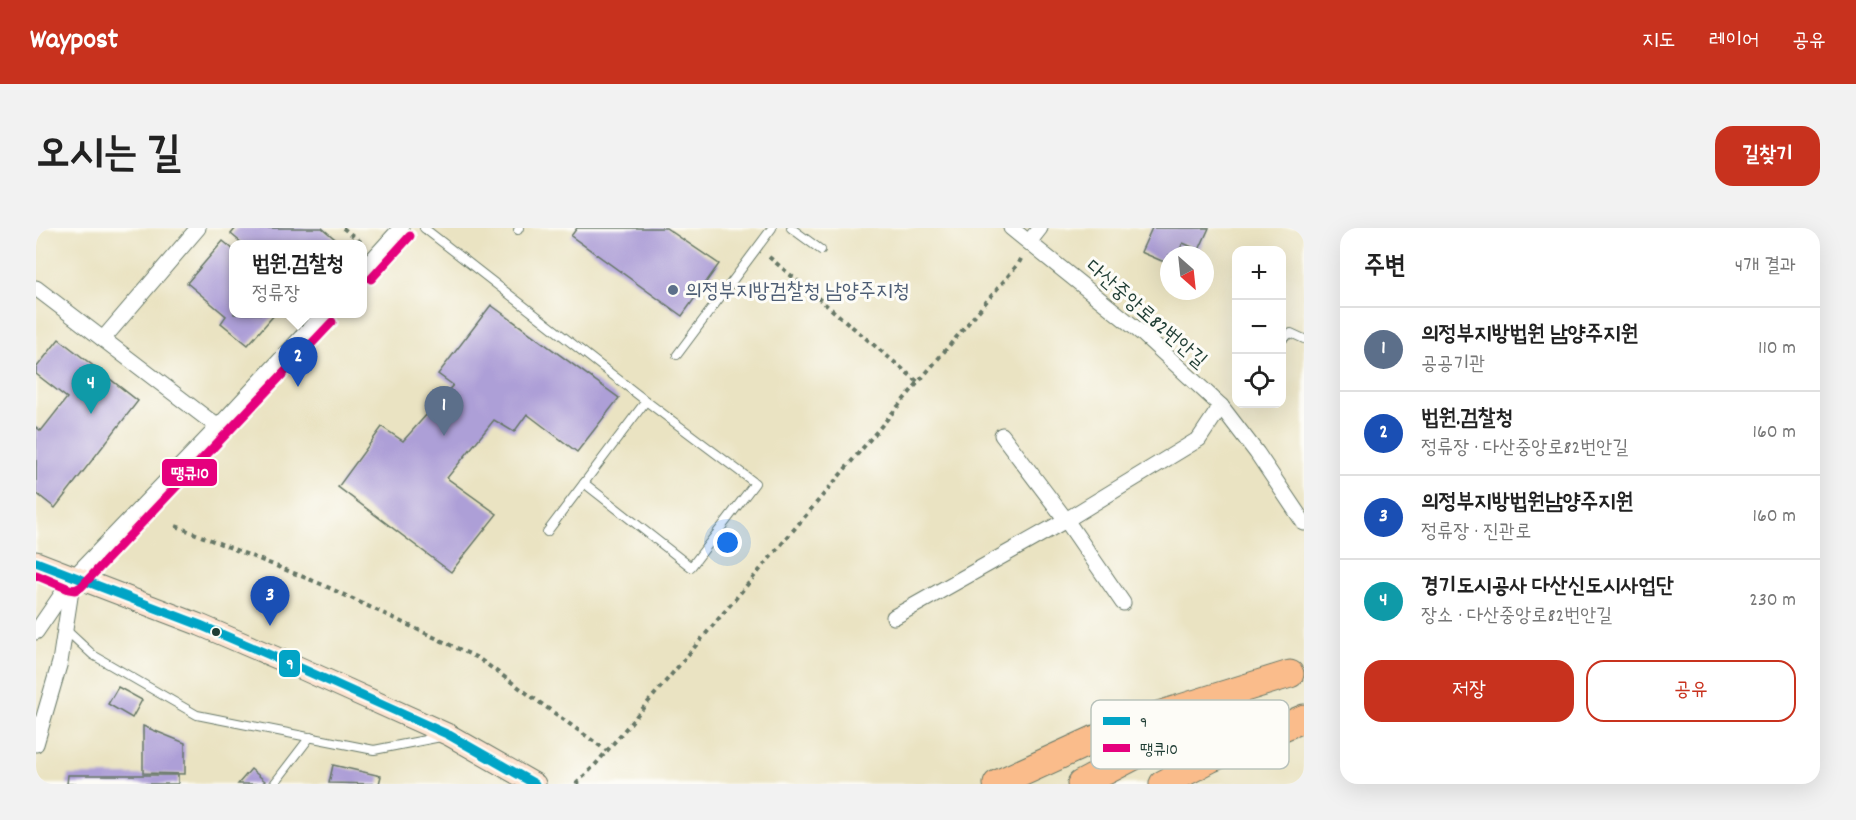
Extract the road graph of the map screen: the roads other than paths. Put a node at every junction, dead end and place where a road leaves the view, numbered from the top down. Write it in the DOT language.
graph roads {
  1 [pos="198,228"];
  2 [pos="401,228"];
  3 [pos="424,228"];
  4 [pos="772,228"];
  5 [pos="791,228"];
  6 [pos="1011,228"];
  7 [pos="1040,228"];
  8 [pos="1029,242"];
  9 [pos="821,250"];
  10 [pos="367,266"];
  11 [pos="36,288"];
  12 [pos="319,318"];
  13 [pos="1286,336"];
  14 [pos="103,339"];
  15 [pos="1304,339"];
  16 [pos="677,355"];
  17 [pos="646,401"];
  18 [pos="1221,406"];
  19 [pos="218,427"];
  20 [pos="1002,435"];
  21 [pos="584,483"];
  22 [pos="1066,520"];
  23 [pos="1304,523"];
  24 [pos="547,532"];
  25 [pos="36,562"];
  26 [pos="73,578"];
  27 [pos="1123,603"];
  28 [pos="894,617"];
  29 [pos="65,629"];
  30 [pos="36,633"];
  31 [pos="1297,672"];
  32 [pos="1207,700"];
  33 [pos="1243,700"];
  34 [pos="1304,718"];
  35 [pos="1289,725"];
  36 [pos="449,735"];
  37 [pos="310,737"];
  38 [pos="1091,741"];
  39 [pos="36,744"];
  40 [pos="1110,769"];
  41 [pos="1191,769"];
  42 [pos="1196,769"];
  43 [pos="274,784"];
  44 [pos="535,784"];
  45 [pos="997,784"];
  46 [pos="1081,784"];
  47 [pos="1163,784"];
  48 [pos="1176,784"];
  1 -- 14 [label="street"];
  2 -- 10 [label="street"];
  3 -- 17 [label="lane"];
  4 -- 16 [label="lane"];
  5 -- 9 [label="lane"];
  6 -- 8 [label="street, 다산중앙로82번안길"];
  7 -- 8 [label="street"];
  8 -- 18 [label="street, 다산중앙로82번안길"];
  11 -- 14 [label="street"];
  12 -- 19 [label="street"];
  13 -- 15 [label="lane"];
  14 -- 19 [label="street"];
  17 -- 21 [label="lane"];
  17 -- 21 [label="lane"];
  18 -- 22 [label="street"];
  18 -- 23 [label="street, 다산중앙로82번안길"];
  19 -- 26 [label="street"];
  20 -- 22 [label="street"];
  21 -- 24 [label="lane"];
  22 -- 27 [label="street"];
  22 -- 28 [label="street"];
  25 -- 26 [label="main road"];
  26 -- 29 [label="street"];
  26 -- 30 [label="street"];
  26 -- 36 [label="main road"];
  29 -- 37 [label="lane"];
  29 -- 39 [label="street"];
  31 -- 32 [label="highway"];
  31 -- 33 [label="highway"];
  34 -- 35 [label="highway"];
  36 -- 37 [label="lane"];
  36 -- 44 [label="main road"];
  37 -- 43 [label="lane"];
  38 -- 45 [label="highway"];
  40 -- 46 [label="highway"];
  41 -- 47 [label="highway"];
  42 -- 48 [label="highway"];
}
